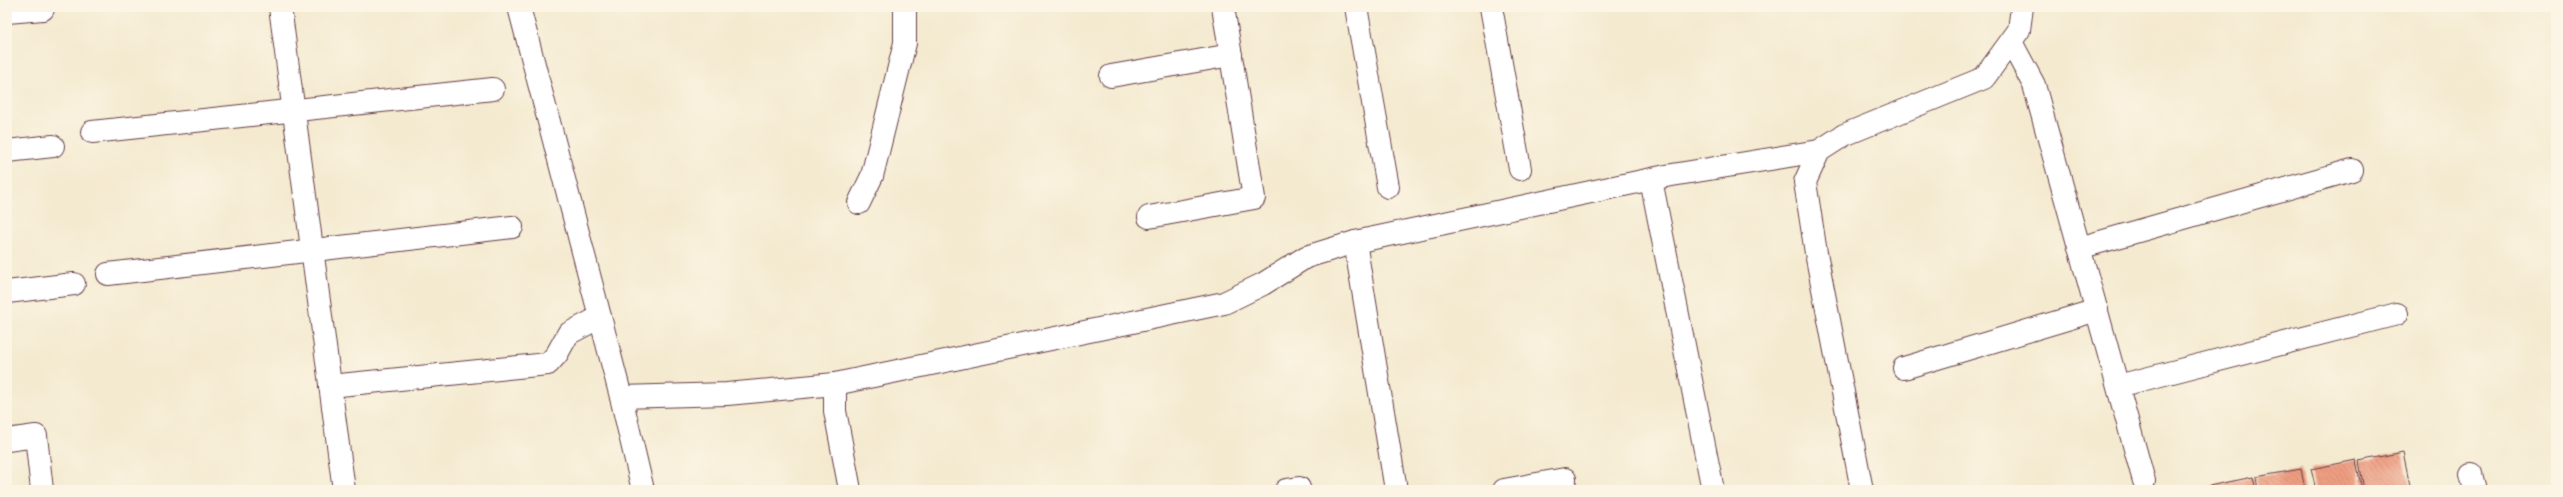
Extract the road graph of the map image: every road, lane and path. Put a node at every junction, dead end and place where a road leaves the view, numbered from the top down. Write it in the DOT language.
graph roads {
  1 [pos="280,7"];
  2 [pos="519,7"];
  3 [pos="905,7"];
  4 [pos="1223,7"];
  5 [pos="1356,7"];
  6 [pos="1491,7"];
  7 [pos="2022,7"];
  8 [pos="43,8"];
  9 [pos="7,12"];
  10 [pos="2011,42"];
  11 [pos="1231,55"];
  12 [pos="1112,76"];
  13 [pos="493,89"];
  14 [pos="294,110"];
  15 [pos="92,132"];
  16 [pos="53,146"];
  17 [pos="7,151"];
  18 [pos="1819,151"];
  19 [pos="1520,169"];
  20 [pos="2352,170"];
  21 [pos="1651,180"];
  22 [pos="1388,187"];
  23 [pos="859,203"];
  24 [pos="1149,217"];
  25 [pos="512,227"];
  26 [pos="1355,242"];
  27 [pos="2079,248"];
  28 [pos="312,250"];
  29 [pos="108,274"];
  30 [pos="74,284"];
  31 [pos="7,292"];
  32 [pos="2097,310"];
  33 [pos="2397,314"];
  34 [pos="600,317"];
  35 [pos="1904,368"];
  36 [pos="835,384"];
  37 [pos="330,386"];
  38 [pos="2118,386"];
  39 [pos="621,397"];
  40 [pos="7,440"];
  41 [pos="1565,479"];
  42 [pos="2144,481"];
  43 [pos="42,490"];
  44 [pos="344,490"];
  45 [pos="643,490"];
  46 [pos="850,490"];
  47 [pos="1396,490"];
  48 [pos="1504,490"];
  49 [pos="1713,490"];
  50 [pos="1862,490"];
  1 -- 14 [label="street"];
  2 -- 34 [label="street"];
  3 -- 23 [label="street"];
  4 -- 11 [label="street"];
  5 -- 22 [label="street"];
  6 -- 19 [label="street"];
  7 -- 10 [label="street"];
  8 -- 9 [label="street"];
  10 -- 18 [label="street"];
  10 -- 27 [label="street"];
  11 -- 12 [label="street"];
  11 -- 24 [label="street"];
  13 -- 14 [label="street"];
  14 -- 15 [label="street"];
  14 -- 28 [label="street"];
  16 -- 17 [label="street"];
  18 -- 21 [label="street"];
  18 -- 50 [label="street"];
  20 -- 27 [label="street"];
  21 -- 26 [label="street"];
  21 -- 49 [label="street"];
  25 -- 28 [label="street"];
  26 -- 36 [label="street"];
  26 -- 47 [label="street"];
  27 -- 32 [label="street"];
  28 -- 29 [label="street"];
  28 -- 37 [label="street"];
  30 -- 31 [label="street"];
  32 -- 35 [label="street"];
  32 -- 38 [label="street"];
  33 -- 38 [label="street"];
  34 -- 37 [label="street"];
  34 -- 39 [label="street"];
  36 -- 39 [label="street"];
  36 -- 46 [label="street"];
  37 -- 44 [label="street"];
  38 -- 42 [label="street"];
  39 -- 45 [label="street"];
  40 -- 43 [label="street"];
  41 -- 48 [label="street"];
}
